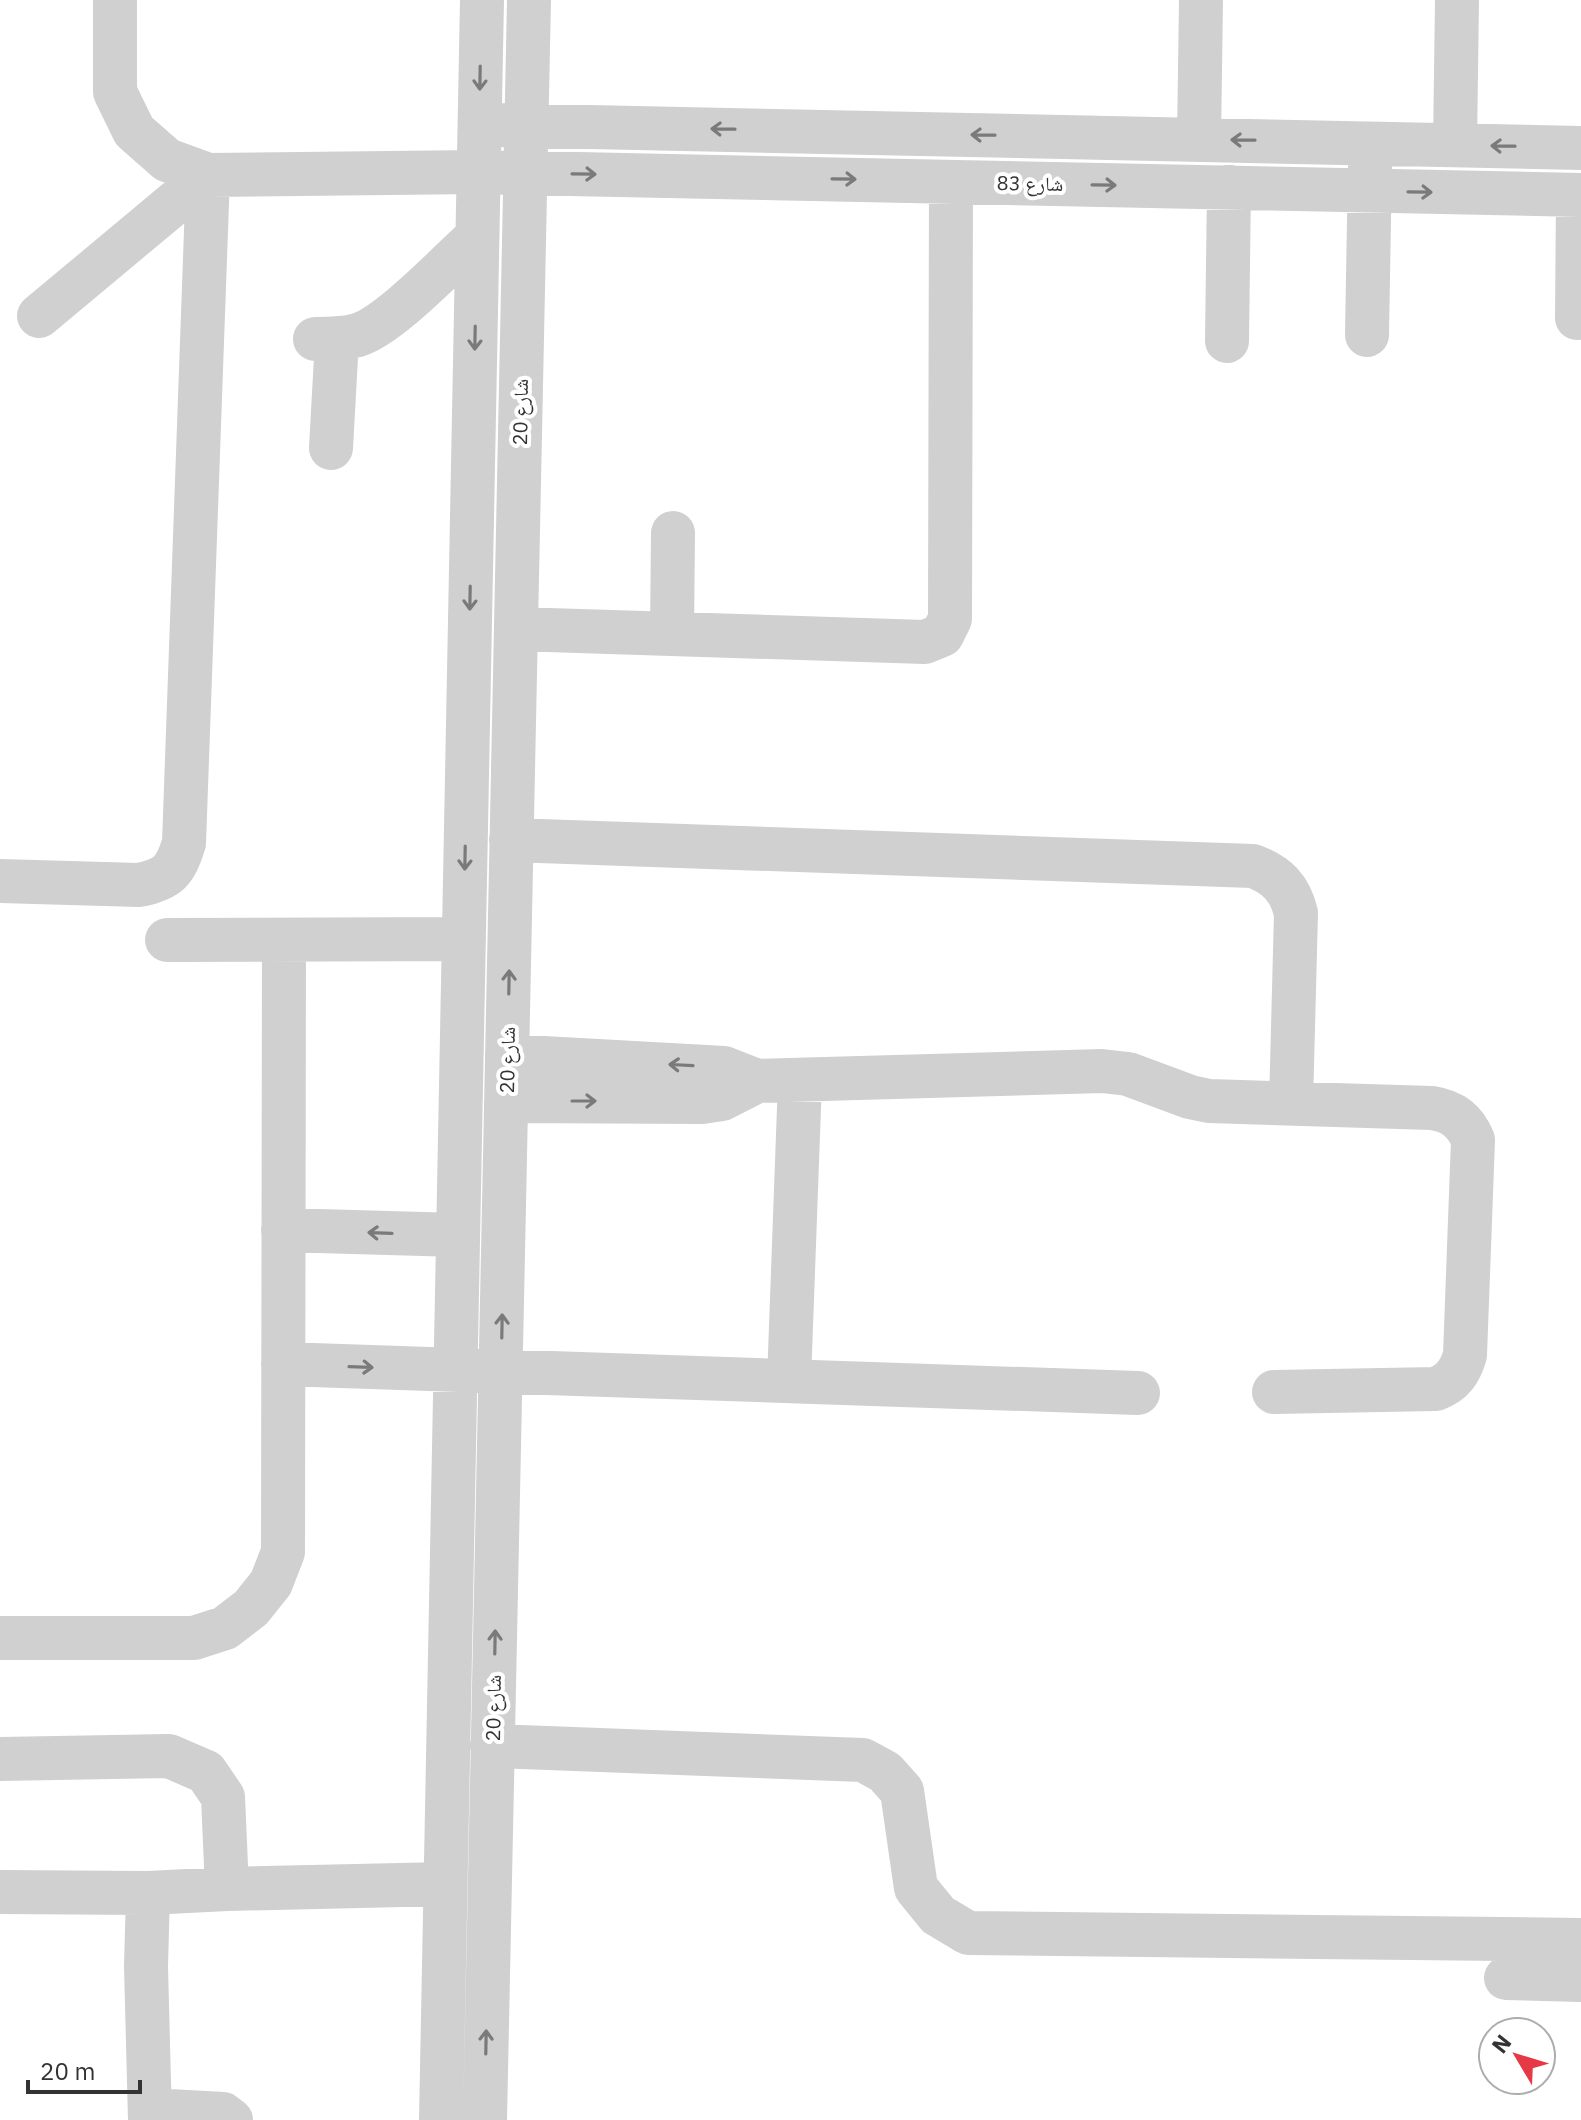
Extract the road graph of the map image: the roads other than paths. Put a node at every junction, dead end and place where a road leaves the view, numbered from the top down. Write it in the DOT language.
graph roads {
  1 [pos="115,0"];
  2 [pos="482,0"];
  3 [pos="529,0"];
  4 [pos="1201,0"];
  5 [pos="1457,0"];
  6 [pos="479,124"];
  7 [pos="526,125"];
  8 [pos="1199,139"];
  9 [pos="1371,143"];
  10 [pos="1455,145"];
  11 [pos="1581,148"];
  12 [pos="478,172"];
  13 [pos="526,172"];
  14 [pos="208,175"];
  15 [pos="951,182"];
  16 [pos="1229,187"];
  17 [pos="1369,191"];
  18 [pos="1580,195"];
  19 [pos="477,237"];
  20 [pos="39,316"];
  21 [pos="1577,318"];
  22 [pos="1367,335"];
  23 [pos="1227,341"];
  24 [pos="331,448"];
  25 [pos="519,473"];
  26 [pos="472,474"];
  27 [pos="673,533"];
  28 [pos="516,629"];
  29 [pos="672,634"];
  30 [pos="511,840"];
  31 [pos="0,881"];
  32 [pos="464,939"];
  33 [pos="167,940"];
  34 [pos="284,940"];
  35 [pos="507,1056"];
  36 [pos="800,1080"];
  37 [pos="757,1081"];
  38 [pos="506,1101"];
  39 [pos="1291,1104"];
  40 [pos="283,1230"];
  41 [pos="458,1235"];
  42 [pos="283,1364"];
  43 [pos="455,1370"];
  44 [pos="501,1370"];
  45 [pos="789,1381"];
  46 [pos="1274,1392"];
  47 [pos="1138,1393"];
  48 [pos="0,1638"];
  49 [pos="492,1746"];
  50 [pos="0,1759"];
  51 [pos="447,1809"];
  52 [pos="491,1809"];
  53 [pos="445,1884"];
  54 [pos="227,1889"];
  55 [pos="0,1892"];
  56 [pos="148,1893"];
  57 [pos="1581,1940"];
  58 [pos="1506,1978"];
  59 [pos="1581,1980"];
  60 [pos="150,2115"];
  61 [pos="231,2120"];
  62 [pos="441,2120"];
  63 [pos="485,2120"];
  1 -- 14 [label="lane"];
  2 -- 6 [label="lane, one-way"];
  3 -- 7 [label="lane, شارع 20"];
  4 -- 8 [label="lane"];
  5 -- 10 [label="lane"];
  6 -- 7 [label="lane"];
  6 -- 12 [label="lane"];
  8 -- 7 [label="lane, one-way"];
  7 -- 13 [label="lane, شارع 20"];
  9 -- 8 [label="lane, one-way"];
  9 -- 10 [label="lane"];
  9 -- 17 [label="lane"];
  11 -- 10 [label="lane, one-way"];
  12 -- 13 [label="lane, شارع 83"];
  12 -- 14 [label="lane, شارع 83"];
  12 -- 19 [label="lane"];
  13 -- 15 [label="lane, شارع 83, one-way"];
  13 -- 25 [label="lane, شارع 20"];
  14 -- 20 [label="lane"];
  14 -- 31 [label="lane"];
  15 -- 16 [label="lane, شارع 83, one-way"];
  15 -- 29 [label="lane"];
  16 -- 17 [label="lane, شارع 83"];
  16 -- 23 [label="lane"];
  17 -- 18 [label="lane, شارع 83, one-way"];
  17 -- 22 [label="lane"];
  18 -- 21 [label="lane"];
  19 -- 24 [label="lane"];
  19 -- 26 [label="lane, one-way"];
  25 -- 26 [label="lane"];
  25 -- 28 [label="lane, شارع 20"];
  26 -- 32 [label="lane, one-way"];
  27 -- 29 [label="lane"];
  28 -- 29 [label="lane"];
  28 -- 30 [label="lane, شارع 20"];
  35 -- 30 [label="lane, شارع 20, one-way"];
  30 -- 39 [label="lane"];
  32 -- 34 [label="lane"];
  32 -- 41 [label="lane"];
  33 -- 34 [label="lane"];
  34 -- 40 [label="lane"];
  37 -- 35 [label="lane, one-way"];
  35 -- 38 [label="lane, شارع 20"];
  36 -- 37 [label="lane"];
  36 -- 39 [label="lane"];
  36 -- 45 [label="lane"];
  38 -- 37 [label="lane, one-way"];
  44 -- 38 [label="lane, شارع 20, one-way"];
  39 -- 46 [label="lane"];
  41 -- 40 [label="lane, one-way"];
  40 -- 42 [label="lane"];
  41 -- 43 [label="lane"];
  42 -- 43 [label="lane, one-way"];
  42 -- 48 [label="lane"];
  43 -- 44 [label="lane"];
  43 -- 51 [label="lane"];
  44 -- 45 [label="lane"];
  49 -- 44 [label="lane, شارع 20, one-way"];
  45 -- 47 [label="lane"];
  49 -- 52 [label="lane, شارع 20"];
  49 -- 57 [label="lane"];
  50 -- 54 [label="lane"];
  51 -- 52 [label="lane"];
  51 -- 53 [label="lane"];
  63 -- 52 [label="lane, شارع 20, one-way"];
  53 -- 54 [label="lane"];
  53 -- 62 [label="lane"];
  54 -- 56 [label="lane"];
  55 -- 56 [label="lane"];
  56 -- 60 [label="lane"];
  58 -- 59 [label="lane"];
  60 -- 61 [label="lane"];
}
